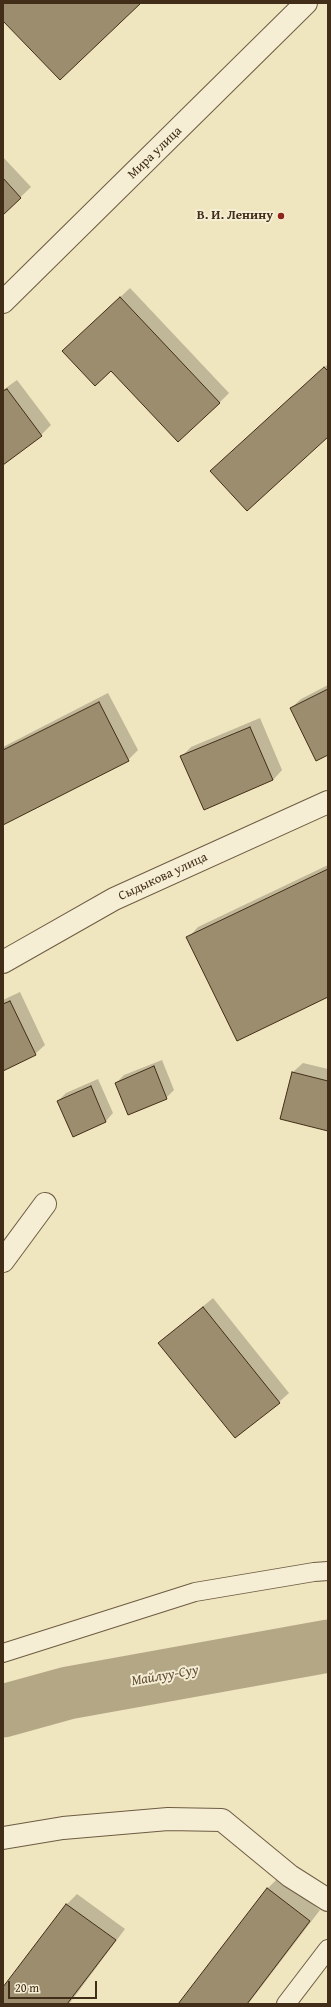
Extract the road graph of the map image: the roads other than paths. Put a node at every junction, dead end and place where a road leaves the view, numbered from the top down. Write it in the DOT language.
graph roads {
  1 [pos="306,3"];
  2 [pos="3,302"];
  3 [pos="328,802"];
  4 [pos="3,962"];
  5 [pos="45,1204"];
  6 [pos="3,1261"];
  7 [pos="328,1571"];
  8 [pos="3,1653"];
  9 [pos="3,1838"];
  10 [pos="328,1900"];
  11 [pos="328,1950"];
  12 [pos="286,2004"];
  1 -- 2 [label="street, Мира улица"];
  3 -- 4 [label="street, Сыдыкова улица"];
  5 -- 6 [label="street"];
  7 -- 8 [label="lane"];
  9 -- 10 [label="street"];
  11 -- 12 [label="lane"];
}
